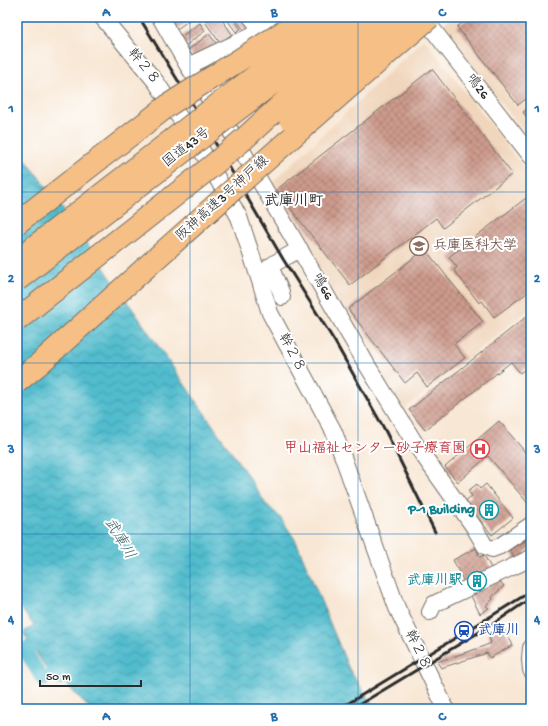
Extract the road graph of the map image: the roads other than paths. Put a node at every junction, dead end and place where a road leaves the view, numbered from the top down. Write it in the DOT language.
graph roads {
  1 [pos="102,17"];
  2 [pos="160,17"];
  3 [pos="276,17"];
  4 [pos="289,17"];
  5 [pos="307,17"];
  6 [pos="333,17"];
  7 [pos="359,17"];
  8 [pos="381,17"];
  9 [pos="406,17"];
  10 [pos="426,19"];
  11 [pos="256,23"];
  12 [pos="188,66"];
  13 [pos="207,95"];
  14 [pos="233,135"];
  15 [pos="531,156"];
  16 [pos="17,222"];
  17 [pos="300,249"];
  18 [pos="17,260"];
  19 [pos="17,280"];
  20 [pos="282,297"];
  21 [pos="17,320"];
  22 [pos="17,382"];
  23 [pos="531,525"];
  24 [pos="530,559"];
  25 [pos="432,608"];
  26 [pos="531,648"];
  27 [pos="531,670"];
  28 [pos="446,709"];
  1 -- 28 [label="street, 幹２８"];
  2 -- 12 [label="street, 鳴66"];
  3 -- 11 [label="street"];
  4 -- 13 [label="street"];
  5 -- 16 [label="highway, bridge"];
  6 -- 18 [label="highway, 国道43号, bridge"];
  7 -- 19 [label="highway, 国道43号, bridge"];
  8 -- 21 [label="highway, bridge"];
  9 -- 10 [label="highway, 阪神高速3号神戸線, bridge"];
  10 -- 14 [label="street"];
  10 -- 15 [label="street, 鳴26"];
  10 -- 22 [label="highway, 阪神高速3号神戸線, bridge"];
  11 -- 12 [label="street"];
  12 -- 13 [label="street, 鳴66"];
  13 -- 14 [label="street, 鳴66"];
  14 -- 17 [label="street, 鳴66"];
  17 -- 20 [label="street"];
  17 -- 23 [label="street, 鳴66"];
  24 -- 25 [label="street"];
  26 -- 27 [label="street"];
}
